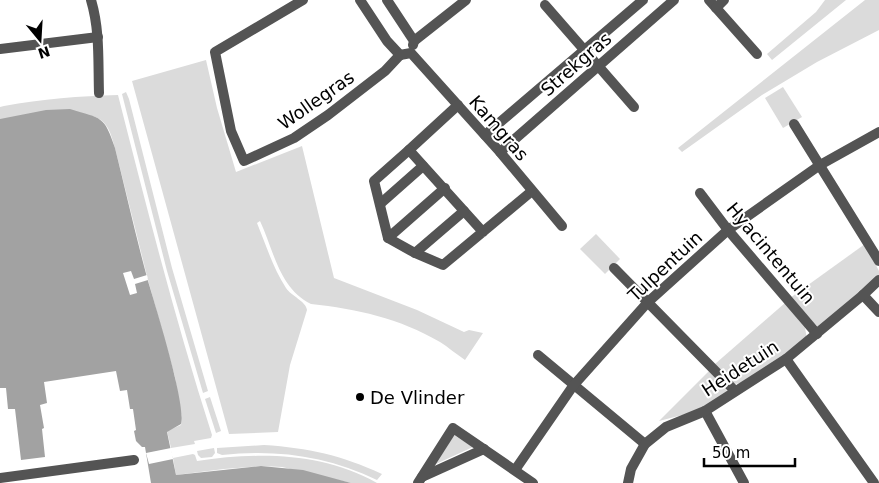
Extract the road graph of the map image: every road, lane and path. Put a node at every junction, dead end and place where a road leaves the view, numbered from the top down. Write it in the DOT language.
graph roads {
  1 [pos="91,0"];
  2 [pos="303,0"];
  3 [pos="360,0"];
  4 [pos="387,0"];
  5 [pos="466,0"];
  6 [pos="643,0"];
  7 [pos="674,0"];
  8 [pos="724,0"];
  9 [pos="712,4"];
  10 [pos="545,5"];
  11 [pos="98,37"];
  12 [pos="414,41"];
  13 [pos="0,49"];
  14 [pos="584,50"];
  15 [pos="411,53"];
  16 [pos="757,54"];
  17 [pos="400,55"];
  18 [pos="598,66"];
  19 [pos="98,93"];
  20 [pos="458,105"];
  21 [pos="634,107"];
  22 [pos="794,124"];
  23 [pos="879,132"];
  24 [pos="484,135"];
  25 [pos="409,150"];
  26 [pos="500,152"];
  27 [pos="820,165"];
  28 [pos="423,166"];
  29 [pos="445,188"];
  30 [pos="532,191"];
  31 [pos="700,192"];
  32 [pos="380,204"];
  33 [pos="464,211"];
  34 [pos="562,226"];
  35 [pos="728,230"];
  36 [pos="484,232"];
  37 [pos="388,238"];
  38 [pos="416,253"];
  39 [pos="879,262"];
  40 [pos="614,268"];
  41 [pos="879,280"];
  42 [pos="863,295"];
  43 [pos="648,302"];
  44 [pos="879,312"];
  45 [pos="817,334"];
  46 [pos="538,355"];
  47 [pos="786,359"];
  48 [pos="573,386"];
  49 [pos="735,391"];
  50 [pos="705,411"];
  51 [pos="645,444"];
  52 [pos="484,449"];
  53 [pos="134,460"];
  54 [pos="515,470"];
  55 [pos="0,478"];
  56 [pos="420,480"];
  57 [pos="532,483"];
  58 [pos="628,483"];
  59 [pos="744,483"];
  60 [pos="874,483"];
  1 -- 11 [label="street"];
  2 -- 17 [label="street, Wollegras"];
  3 -- 17 [label="street"];
  4 -- 12 [label="street"];
  5 -- 12 [label="street"];
  6 -- 14 [label="street, Strekgras"];
  7 -- 18 [label="street, Strekgras"];
  8 -- 9 [label="street"];
  9 -- 16 [label="street"];
  10 -- 14 [label="street"];
  11 -- 13 [label="street"];
  11 -- 19 [label="street"];
  12 -- 15 [label="street"];
  14 -- 18 [label="street"];
  14 -- 24 [label="street, Strekgras"];
  15 -- 17 [label="street"];
  15 -- 20 [label="street, Kamgras"];
  18 -- 21 [label="street"];
  18 -- 26 [label="street, Strekgras"];
  20 -- 24 [label="street, Kamgras"];
  20 -- 25 [label="street"];
  22 -- 27 [label="street"];
  23 -- 27 [label="street, Tulpentuin"];
  24 -- 26 [label="street, Kamgras"];
  25 -- 28 [label="street"];
  25 -- 32 [label="street"];
  26 -- 30 [label="street, Kamgras"];
  27 -- 35 [label="street, Tulpentuin"];
  27 -- 39 [label="street"];
  28 -- 29 [label="street"];
  28 -- 32 [label="street"];
  29 -- 33 [label="street"];
  29 -- 37 [label="street"];
  30 -- 34 [label="street, Kamgras"];
  30 -- 36 [label="street"];
  31 -- 35 [label="street, Hyacintentuin"];
  32 -- 37 [label="street"];
  33 -- 36 [label="street"];
  33 -- 38 [label="street"];
  35 -- 43 [label="street, Tulpentuin"];
  35 -- 45 [label="street, Hyacintentuin"];
  36 -- 38 [label="street"];
  37 -- 38 [label="street"];
  40 -- 43 [label="street"];
  41 -- 42 [label="street, Heidetuin"];
  42 -- 44 [label="street"];
  42 -- 45 [label="street, Heidetuin"];
  43 -- 48 [label="street, Tulpentuin"];
  43 -- 49 [label="street"];
  45 -- 47 [label="street, Heidetuin"];
  46 -- 48 [label="street"];
  47 -- 49 [label="street, Heidetuin"];
  47 -- 60 [label="street"];
  48 -- 51 [label="street"];
  48 -- 54 [label="street, Tulpentuin"];
  49 -- 50 [label="street, Heidetuin"];
  50 -- 51 [label="street, Heidetuin"];
  50 -- 59 [label="street"];
  51 -- 58 [label="street, Heidetuin"];
  52 -- 54 [label="street"];
  52 -- 56 [label="street"];
  52 -- 56 [label="street"];
  53 -- 55 [label="street"];
  54 -- 57 [label="street"];
}
